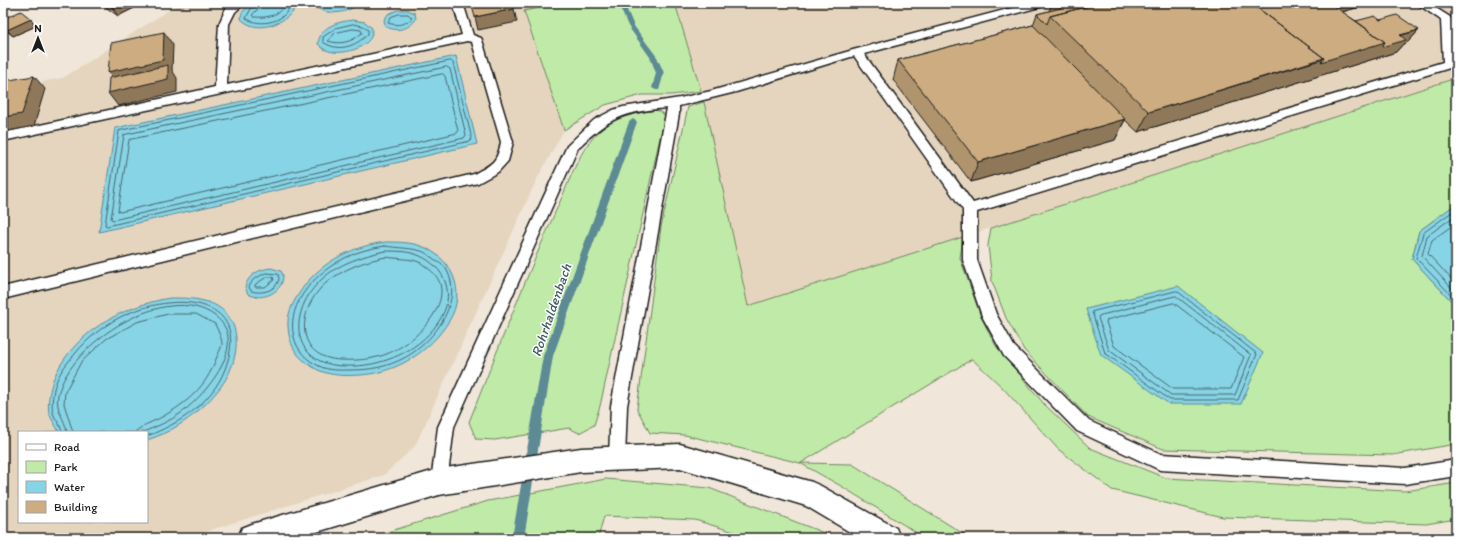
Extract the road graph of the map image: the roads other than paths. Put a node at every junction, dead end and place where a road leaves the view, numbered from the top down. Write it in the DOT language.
graph roads {
  1 [pos="240,3"];
  2 [pos="458,3"];
  3 [pos="1043,3"];
  4 [pos="1422,3"];
  5 [pos="468,37"];
  6 [pos="857,52"];
  7 [pos="222,89"];
  8 [pos="673,104"];
  9 [pos="3,137"];
  10 [pos="970,209"];
  11 [pos="3,293"];
  12 [pos="617,458"];
  13 [pos="1456,468"];
  14 [pos="439,482"];
  15 [pos="252,538"];
  16 [pos="886,538"];
  1 -- 7 [label="lane"];
  2 -- 5 [label="lane"];
  3 -- 6 [label="lane"];
  4 -- 10 [label="lane"];
  5 -- 7 [label="lane"];
  5 -- 11 [label="lane"];
  6 -- 8 [label="lane"];
  6 -- 10 [label="lane"];
  7 -- 9 [label="lane"];
  8 -- 12 [label="lane"];
  8 -- 14 [label="lane"];
  10 -- 13 [label="lane"];
  12 -- 14 [label="main road"];
  12 -- 16 [label="main road"];
  14 -- 15 [label="main road"];
}
